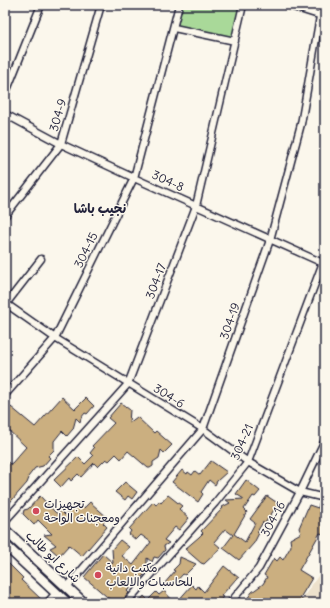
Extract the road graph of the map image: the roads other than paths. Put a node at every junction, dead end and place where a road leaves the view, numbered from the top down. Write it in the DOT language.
graph roads {
  1 [pos="41,5"];
  2 [pos="101,5"];
  3 [pos="179,5"];
  4 [pos="243,5"];
  5 [pos="287,5"];
  6 [pos="322,5"];
  7 [pos="323,17"];
  8 [pos="174,28"];
  9 [pos="235,41"];
  10 [pos="5,95"];
  11 [pos="5,114"];
  12 [pos="61,144"];
  13 [pos="134,178"];
  14 [pos="196,206"];
  15 [pos="5,216"];
  16 [pos="270,240"];
  17 [pos="41,259"];
  18 [pos="324,261"];
  19 [pos="5,304"];
  20 [pos="55,338"];
  21 [pos="128,384"];
  22 [pos="5,395"];
  23 [pos="203,429"];
  24 [pos="325,440"];
  25 [pos="248,462"];
  26 [pos="300,492"];
  27 [pos="325,498"];
  28 [pos="5,521"];
  29 [pos="5,530"];
  30 [pos="5,545"];
  31 [pos="67,587"];
  32 [pos="56,593"];
  33 [pos="47,603"];
  34 [pos="67,603"];
  35 [pos="84,603"];
  36 [pos="126,603"];
  37 [pos="230,603"];
  1 -- 10 [label="street"];
  2 -- 12 [label="street, 304-9"];
  3 -- 8 [label="street, 304-15"];
  4 -- 9 [label="street, 304-17"];
  5 -- 7 [label="street"];
  6 -- 7 [label="street, 304-19"];
  7 -- 16 [label="street, 304-19"];
  8 -- 9 [label="street"];
  8 -- 13 [label="street, 304-15"];
  9 -- 14 [label="street, 304-17"];
  11 -- 12 [label="street, 304-8"];
  12 -- 13 [label="street, 304-8"];
  12 -- 15 [label="street, 304-9"];
  13 -- 14 [label="street, 304-8"];
  13 -- 20 [label="street, 304-15"];
  14 -- 16 [label="street, 304-8"];
  14 -- 21 [label="street, 304-17"];
  16 -- 18 [label="street, 304-8"];
  16 -- 23 [label="street, 304-19"];
  17 -- 19 [label="street"];
  18 -- 25 [label="street, 304-21"];
  19 -- 20 [label="street, 304-6"];
  20 -- 21 [label="street, 304-6"];
  20 -- 22 [label="street, 304-15"];
  21 -- 23 [label="street, 304-6"];
  21 -- 28 [label="street, 304-17"];
  23 -- 25 [label="street, 304-6"];
  23 -- 31 [label="street, 304-19"];
  24 -- 26 [label="street, 304-16"];
  25 -- 26 [label="street, 304-6"];
  25 -- 36 [label="street, 304-21"];
  26 -- 27 [label="street, 304-6"];
  26 -- 37 [label="street, 304-16"];
  29 -- 31 [label="main road, شارع ابو طالب"];
  30 -- 32 [label="main road, شارع ابو طالب"];
  31 -- 35 [label="main road, شارع ابو طالب"];
  32 -- 33 [label="street"];
  32 -- 34 [label="main road, شارع ابو طالب"];
}
